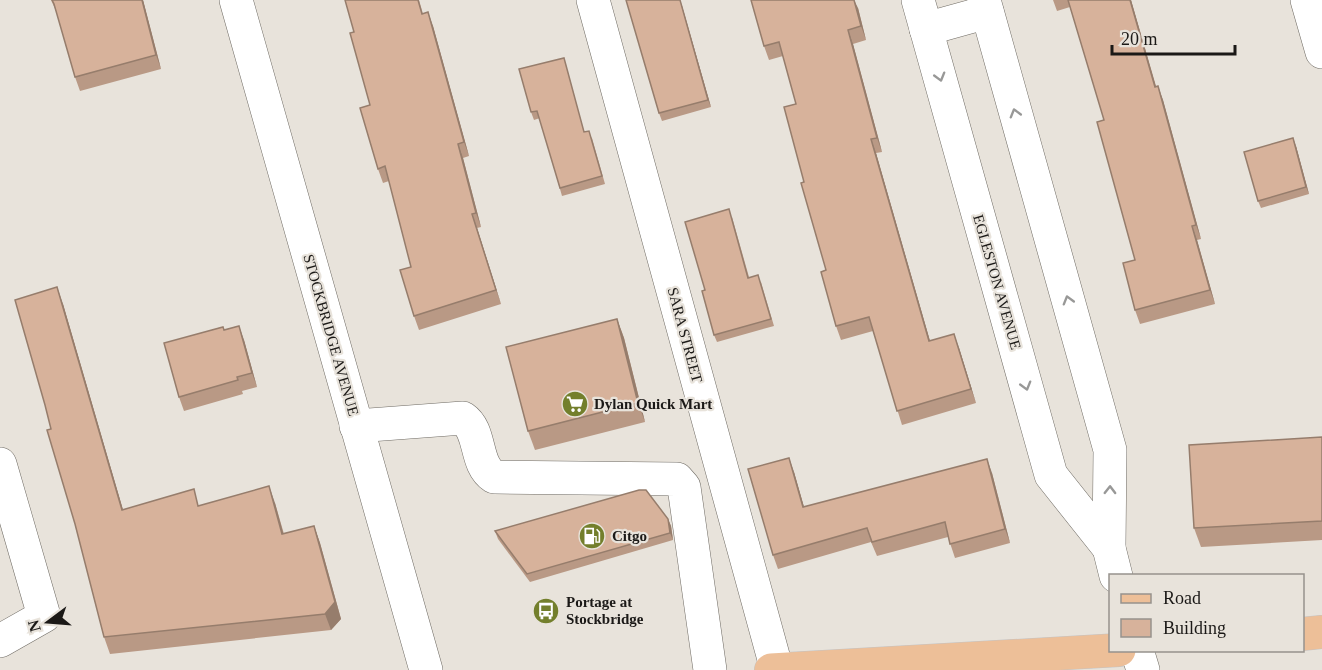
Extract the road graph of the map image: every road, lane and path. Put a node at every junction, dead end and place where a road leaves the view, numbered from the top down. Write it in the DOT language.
graph roads {
  1 [pos="236,0"];
  2 [pos="593,0"];
  3 [pos="1307,0"];
  4 [pos="985,6"];
  5 [pos="922,14"];
  6 [pos="1322,52"];
  7 [pos="356,426"];
  8 [pos="0,464"];
  9 [pos="1112,562"];
  10 [pos="1322,632"];
  11 [pos="1304,634"];
  12 [pos="0,641"];
  13 [pos="1109,652"];
  14 [pos="1137,652"];
  15 [pos="426,670"];
  16 [pos="710,670"];
  17 [pos="771,670"];
  18 [pos="777,670"];
  19 [pos="1143,670"];
  1 -- 7 [label="street, STOCKBRIDGE AVENUE"];
  2 -- 18 [label="street, SARA STREET"];
  3 -- 6 [label="street"];
  4 -- 5 [label="street"];
  9 -- 4 [label="street, EGLESTON AVENUE, one-way"];
  5 -- 9 [label="street, EGLESTON AVENUE, one-way"];
  7 -- 15 [label="street, STOCKBRIDGE AVENUE"];
  7 -- 16 [label="street"];
  8 -- 12 [label="street"];
  10 -- 11 [label="main road"];
  13 -- 18 [label="main road"];
  14 -- 19 [label="street"];
  17 -- 18 [label="main road"];
}
